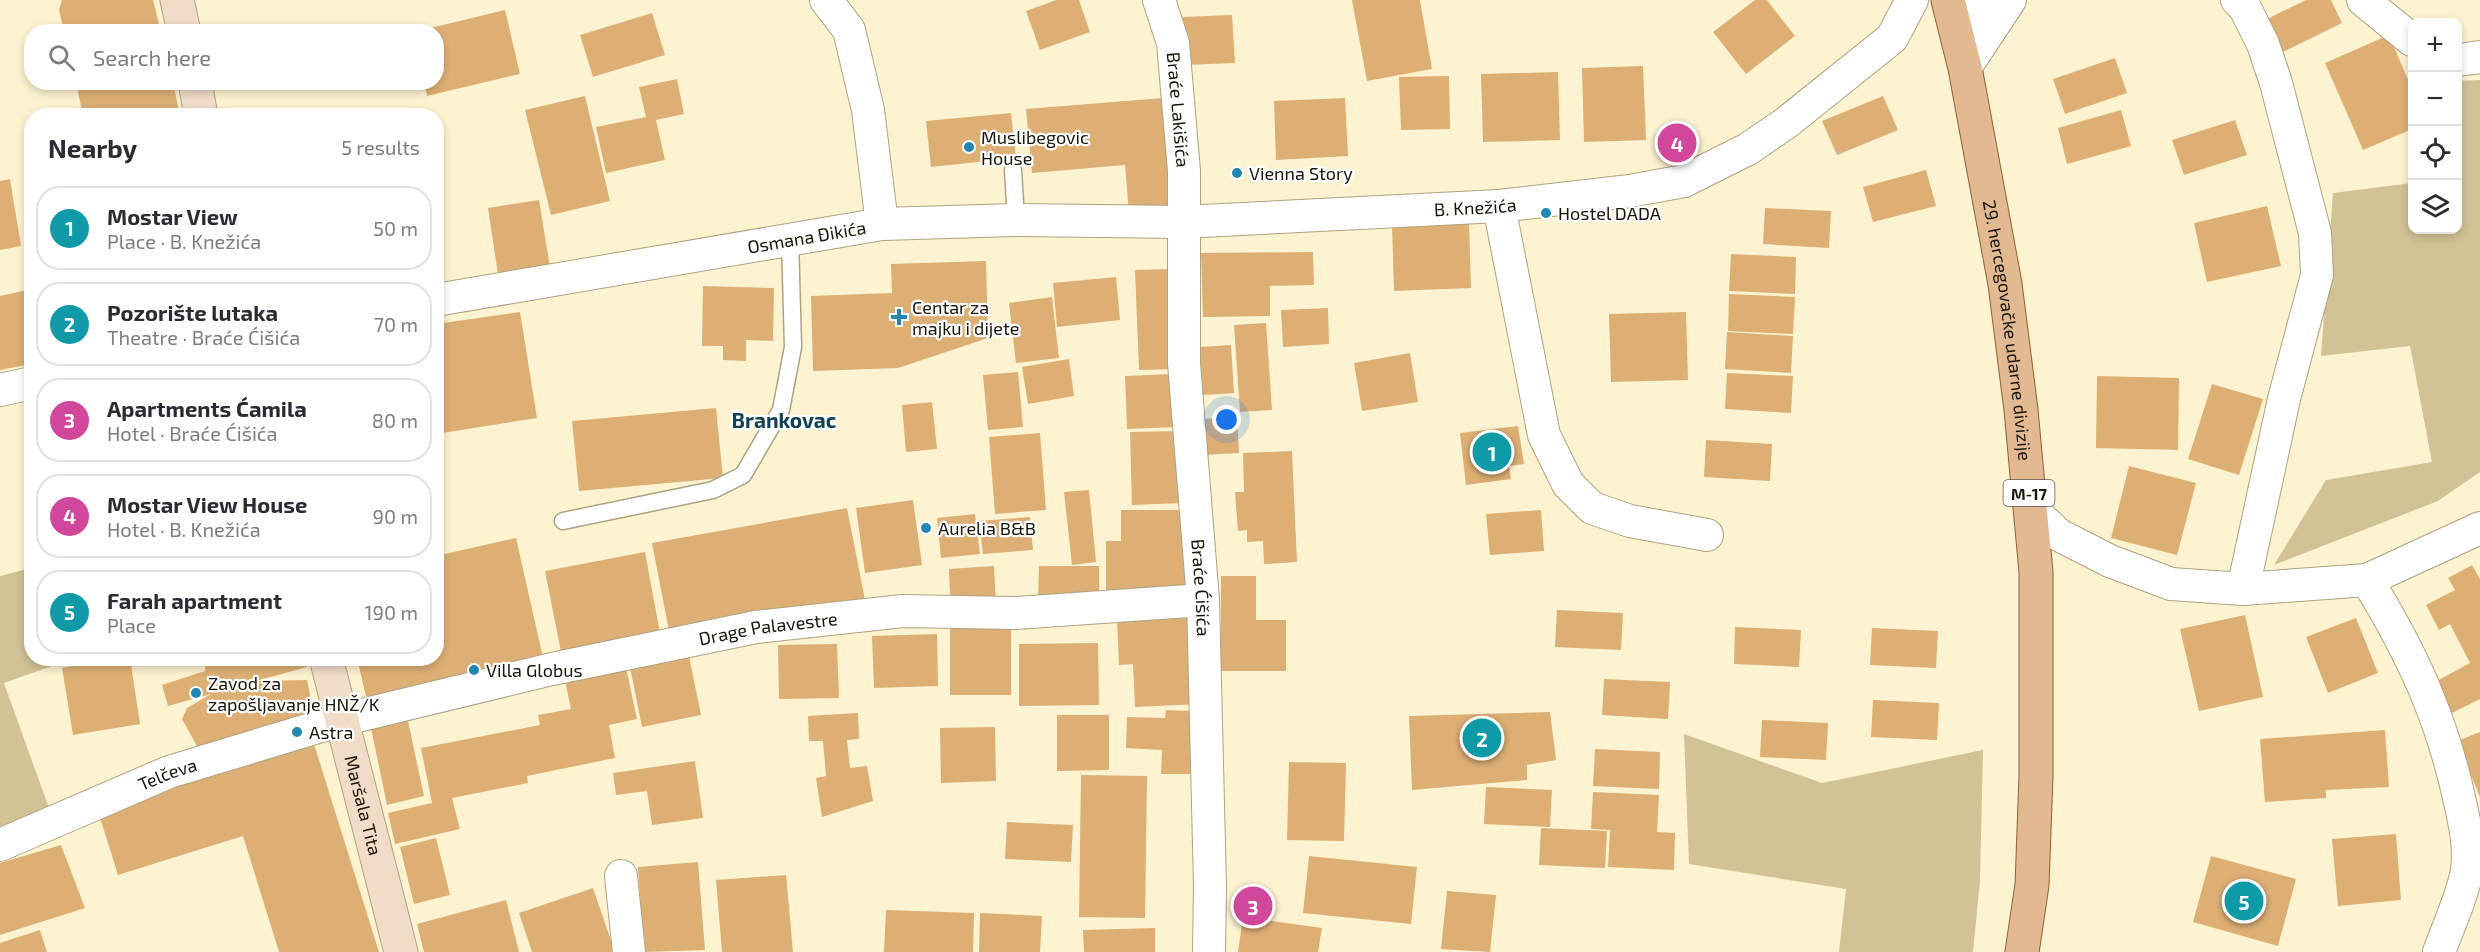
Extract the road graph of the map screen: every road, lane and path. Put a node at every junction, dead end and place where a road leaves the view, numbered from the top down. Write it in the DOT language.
graph roads {
  1 [pos="177,0"];
  2 [pos="826,0"];
  3 [pos="1159,0"];
  4 [pos="1912,0"];
  5 [pos="1948,0"];
  6 [pos="1977,0"];
  7 [pos="2010,0"];
  8 [pos="2237,0"];
  9 [pos="2363,0"];
  10 [pos="182,24"];
  11 [pos="2408,37"];
  12 [pos="2480,57"];
  13 [pos="2462,59"];
  14 [pos="1965,68"];
  15 [pos="196,90"];
  16 [pos="200,108"];
  17 [pos="1012,170"];
  18 [pos="1499,206"];
  19 [pos="1016,220"];
  20 [pos="1183,222"];
  21 [pos="882,224"];
  22 [pos="790,239"];
  23 [pos="444,299"];
  24 [pos="24,385"];
  25 [pos="0,390"];
  26 [pos="2030,508"];
  27 [pos="563,521"];
  28 [pos="1707,535"];
  29 [pos="2476,541"];
  30 [pos="2367,580"];
  31 [pos="2243,589"];
  32 [pos="1203,600"];
  33 [pos="328,666"];
  34 [pos="340,720"];
  35 [pos="2474,836"];
  36 [pos="0,845"];
  37 [pos="621,876"];
  38 [pos="401,952"];
  39 [pos="629,952"];
  40 [pos="1209,952"];
  41 [pos="2022,952"];
  42 [pos="2439,952"];
  1 -- 10 [label="street"];
  2 -- 21 [label="street"];
  3 -- 20 [label="street, Braće Lakišića"];
  4 -- 18 [label="street, B. Knežića"];
  5 -- 14 [label="main road, 29. hercegovačke udarne divizije / M-17"];
  6 -- 14 [label="street"];
  7 -- 14 [label="street"];
  8 -- 31 [label="street"];
  9 -- 11 [label="street"];
  12 -- 13 [label="street"];
  14 -- 26 [label="main road, 29. hercegovačke udarne divizije / M-17"];
  15 -- 16 [label="street"];
  17 -- 19 [label="lane"];
  18 -- 20 [label="street, B. Knežića"];
  18 -- 28 [label="street"];
  19 -- 20 [label="street, Osmana Đikića"];
  19 -- 21 [label="street, Osmana Đikića"];
  20 -- 32 [label="street, Braće Ćišića"];
  21 -- 22 [label="street, Osmana Đikića"];
  22 -- 23 [label="street, Osmana Đikića"];
  22 -- 27 [label="lane"];
  24 -- 25 [label="street"];
  26 -- 31 [label="street"];
  26 -- 41 [label="main road, 29. hercegovačke udarne divizije / M-17"];
  29 -- 30 [label="street"];
  30 -- 31 [label="street"];
  30 -- 35 [label="street"];
  32 -- 34 [label="street, Drage Palavestre"];
  32 -- 40 [label="street, Braće Ćišića"];
  33 -- 34 [label="street, Maršala Tita"];
  34 -- 36 [label="street, Telčeva"];
  34 -- 38 [label="street, Maršala Tita"];
  35 -- 42 [label="street"];
  37 -- 39 [label="street"];
}
